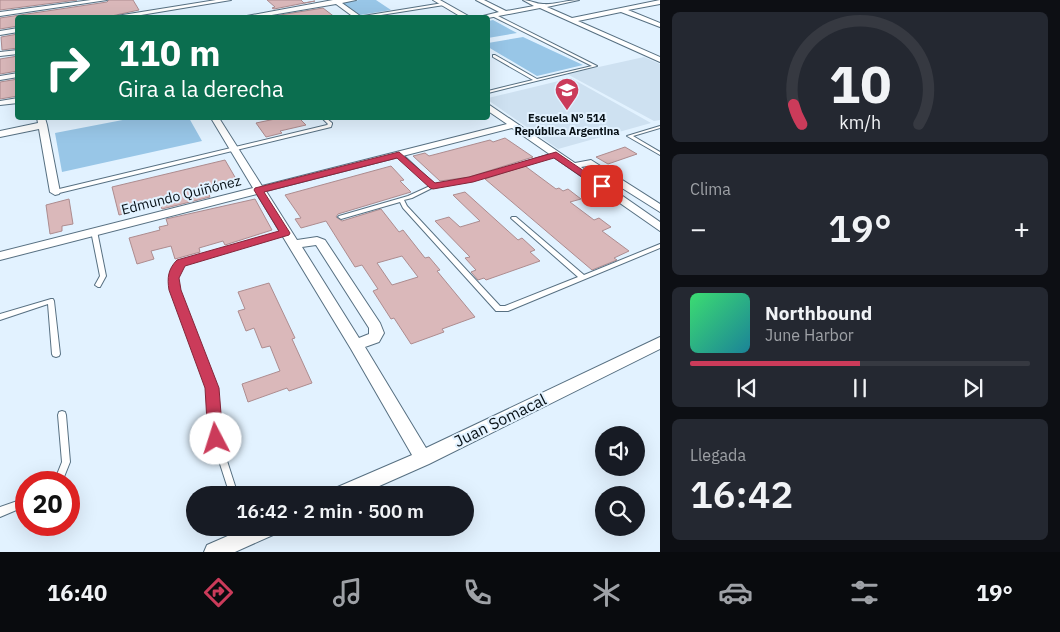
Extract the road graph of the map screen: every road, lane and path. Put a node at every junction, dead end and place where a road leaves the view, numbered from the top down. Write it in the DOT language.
graph roads {
  1 [pos="104,0"];
  2 [pos="228,0"];
  3 [pos="352,0"];
  4 [pos="436,0"];
  5 [pos="479,0"];
  6 [pos="526,0"];
  7 [pos="574,0"];
  8 [pos="336,1"];
  9 [pos="659,3"];
  10 [pos="443,4"];
  11 [pos="540,6"];
  12 [pos="622,10"];
  13 [pos="149,12"];
  14 [pos="505,13"];
  15 [pos="0,14"];
  16 [pos="128,15"];
  17 [pos="259,15"];
  18 [pos="356,15"];
  19 [pos="372,15"];
  20 [pos="463,15"];
  21 [pos="493,15"];
  22 [pos="490,16"];
  23 [pos="572,20"];
  24 [pos="660,25"];
  25 [pos="15,30"];
  26 [pos="0,33"];
  27 [pos="544,45"];
  28 [pos="15,52"];
  29 [pos="0,54"];
  30 [pos="660,54"];
  31 [pos="494,56"];
  32 [pos="652,56"];
  33 [pos="660,60"];
  34 [pos="589,68"];
  35 [pos="15,76"];
  36 [pos="0,78"];
  37 [pos="536,80"];
  38 [pos="490,92"];
  39 [pos="15,100"];
  40 [pos="0,103"];
  41 [pos="490,108"];
  42 [pos="216,120"];
  43 [pos="326,120"];
  44 [pos="42,121"];
  45 [pos="513,125"];
  46 [pos="660,127"];
  47 [pos="0,134"];
  48 [pos="234,148"];
  49 [pos="399,154"];
  50 [pos="556,154"];
  51 [pos="660,154"];
  52 [pos="573,167"];
  53 [pos="433,186"];
  54 [pos="259,190"];
  55 [pos="55,192"];
  56 [pos="401,199"];
  57 [pos="660,209"];
  58 [pos="341,217"];
  59 [pos="514,218"];
  60 [pos="660,226"];
  61 [pos="94,231"];
  62 [pos="285,233"];
  63 [pos="292,245"];
  64 [pos="660,246"];
  65 [pos="0,256"];
  66 [pos="582,277"];
  67 [pos="98,286"];
  68 [pos="0,317"];
  69 [pos="660,343"];
  70 [pos="356,345"];
  71 [pos="56,354"];
  72 [pos="62,415"];
  73 [pos="423,458"];
  74 [pos="62,471"];
  75 [pos="231,486"];
  76 [pos="359,486"];
  77 [pos="15,506"];
  78 [pos="0,512"];
  79 [pos="240,536"];
  80 [pos="214,552"];
  1 -- 15 [label="street"];
  2 -- 13 [label="street"];
  3 -- 8 [label="street"];
  4 -- 10 [label="street"];
  5 -- 14 [label="street"];
  6 -- 11 [label="street"];
  7 -- 11 [label="street"];
  8 -- 17 [label="street"];
  8 -- 18 [label="street"];
  9 -- 12 [label="street"];
  10 -- 19 [label="lane"];
  10 -- 20 [label="street"];
  11 -- 14 [label="street"];
  11 -- 23 [label="street"];
  12 -- 23 [label="street"];
  12 -- 24 [label="street"];
  13 -- 16 [label="street"];
  14 -- 21 [label="street"];
  21 -- 22 [label="street"];
  21 -- 34 [label="lane"];
  23 -- 32 [label="street"];
  25 -- 26 [label="street"];
  27 -- 34 [label="lane"];
  28 -- 29 [label="street"];
  30 -- 32 [label="street"];
  31 -- 37 [label="lane"];
  32 -- 33 [label="street"];
  34 -- 37 [label="lane"];
  35 -- 36 [label="street"];
  37 -- 38 [label="lane"];
  39 -- 40 [label="street"];
  41 -- 45 [label="street"];
  42 -- 48 [label="street"];
  43 -- 48 [label="lane"];
  44 -- 47 [label="street"];
  44 -- 55 [label="street"];
  45 -- 49 [label="street, Edmundo Quiñónez"];
  45 -- 50 [label="street"];
  46 -- 51 [label="lane"];
  48 -- 54 [label="street"];
  48 -- 55 [label="lane"];
  49 -- 53 [label="lane"];
  49 -- 54 [label="street, Edmundo Quiñónez"];
  50 -- 52 [label="street"];
  50 -- 53 [label="lane"];
  52 -- 57 [label="street"];
  52 -- 60 [label="street"];
  53 -- 56 [label="lane"];
  54 -- 61 [label="street, Edmundo Quiñónez"];
  54 -- 62 [label="street"];
  56 -- 58 [label="lane"];
  56 -- 66 [label="lane"];
  59 -- 66 [label="lane"];
  61 -- 65 [label="street, Edmundo Quiñónez"];
  61 -- 67 [label="lane"];
  62 -- 63 [label="street"];
  62 -- 75 [label="lane"];
  63 -- 70 [label="street"];
  63 -- 70 [label="street"];
  64 -- 66 [label="lane"];
  68 -- 71 [label="lane"];
  69 -- 73 [label="street, Juan Somacal"];
  70 -- 73 [label="street"];
  72 -- 74 [label="lane"];
  73 -- 76 [label="street, Juan Somacal"];
  77 -- 78 [label="lane"];
  79 -- 80 [label="street"];
}
